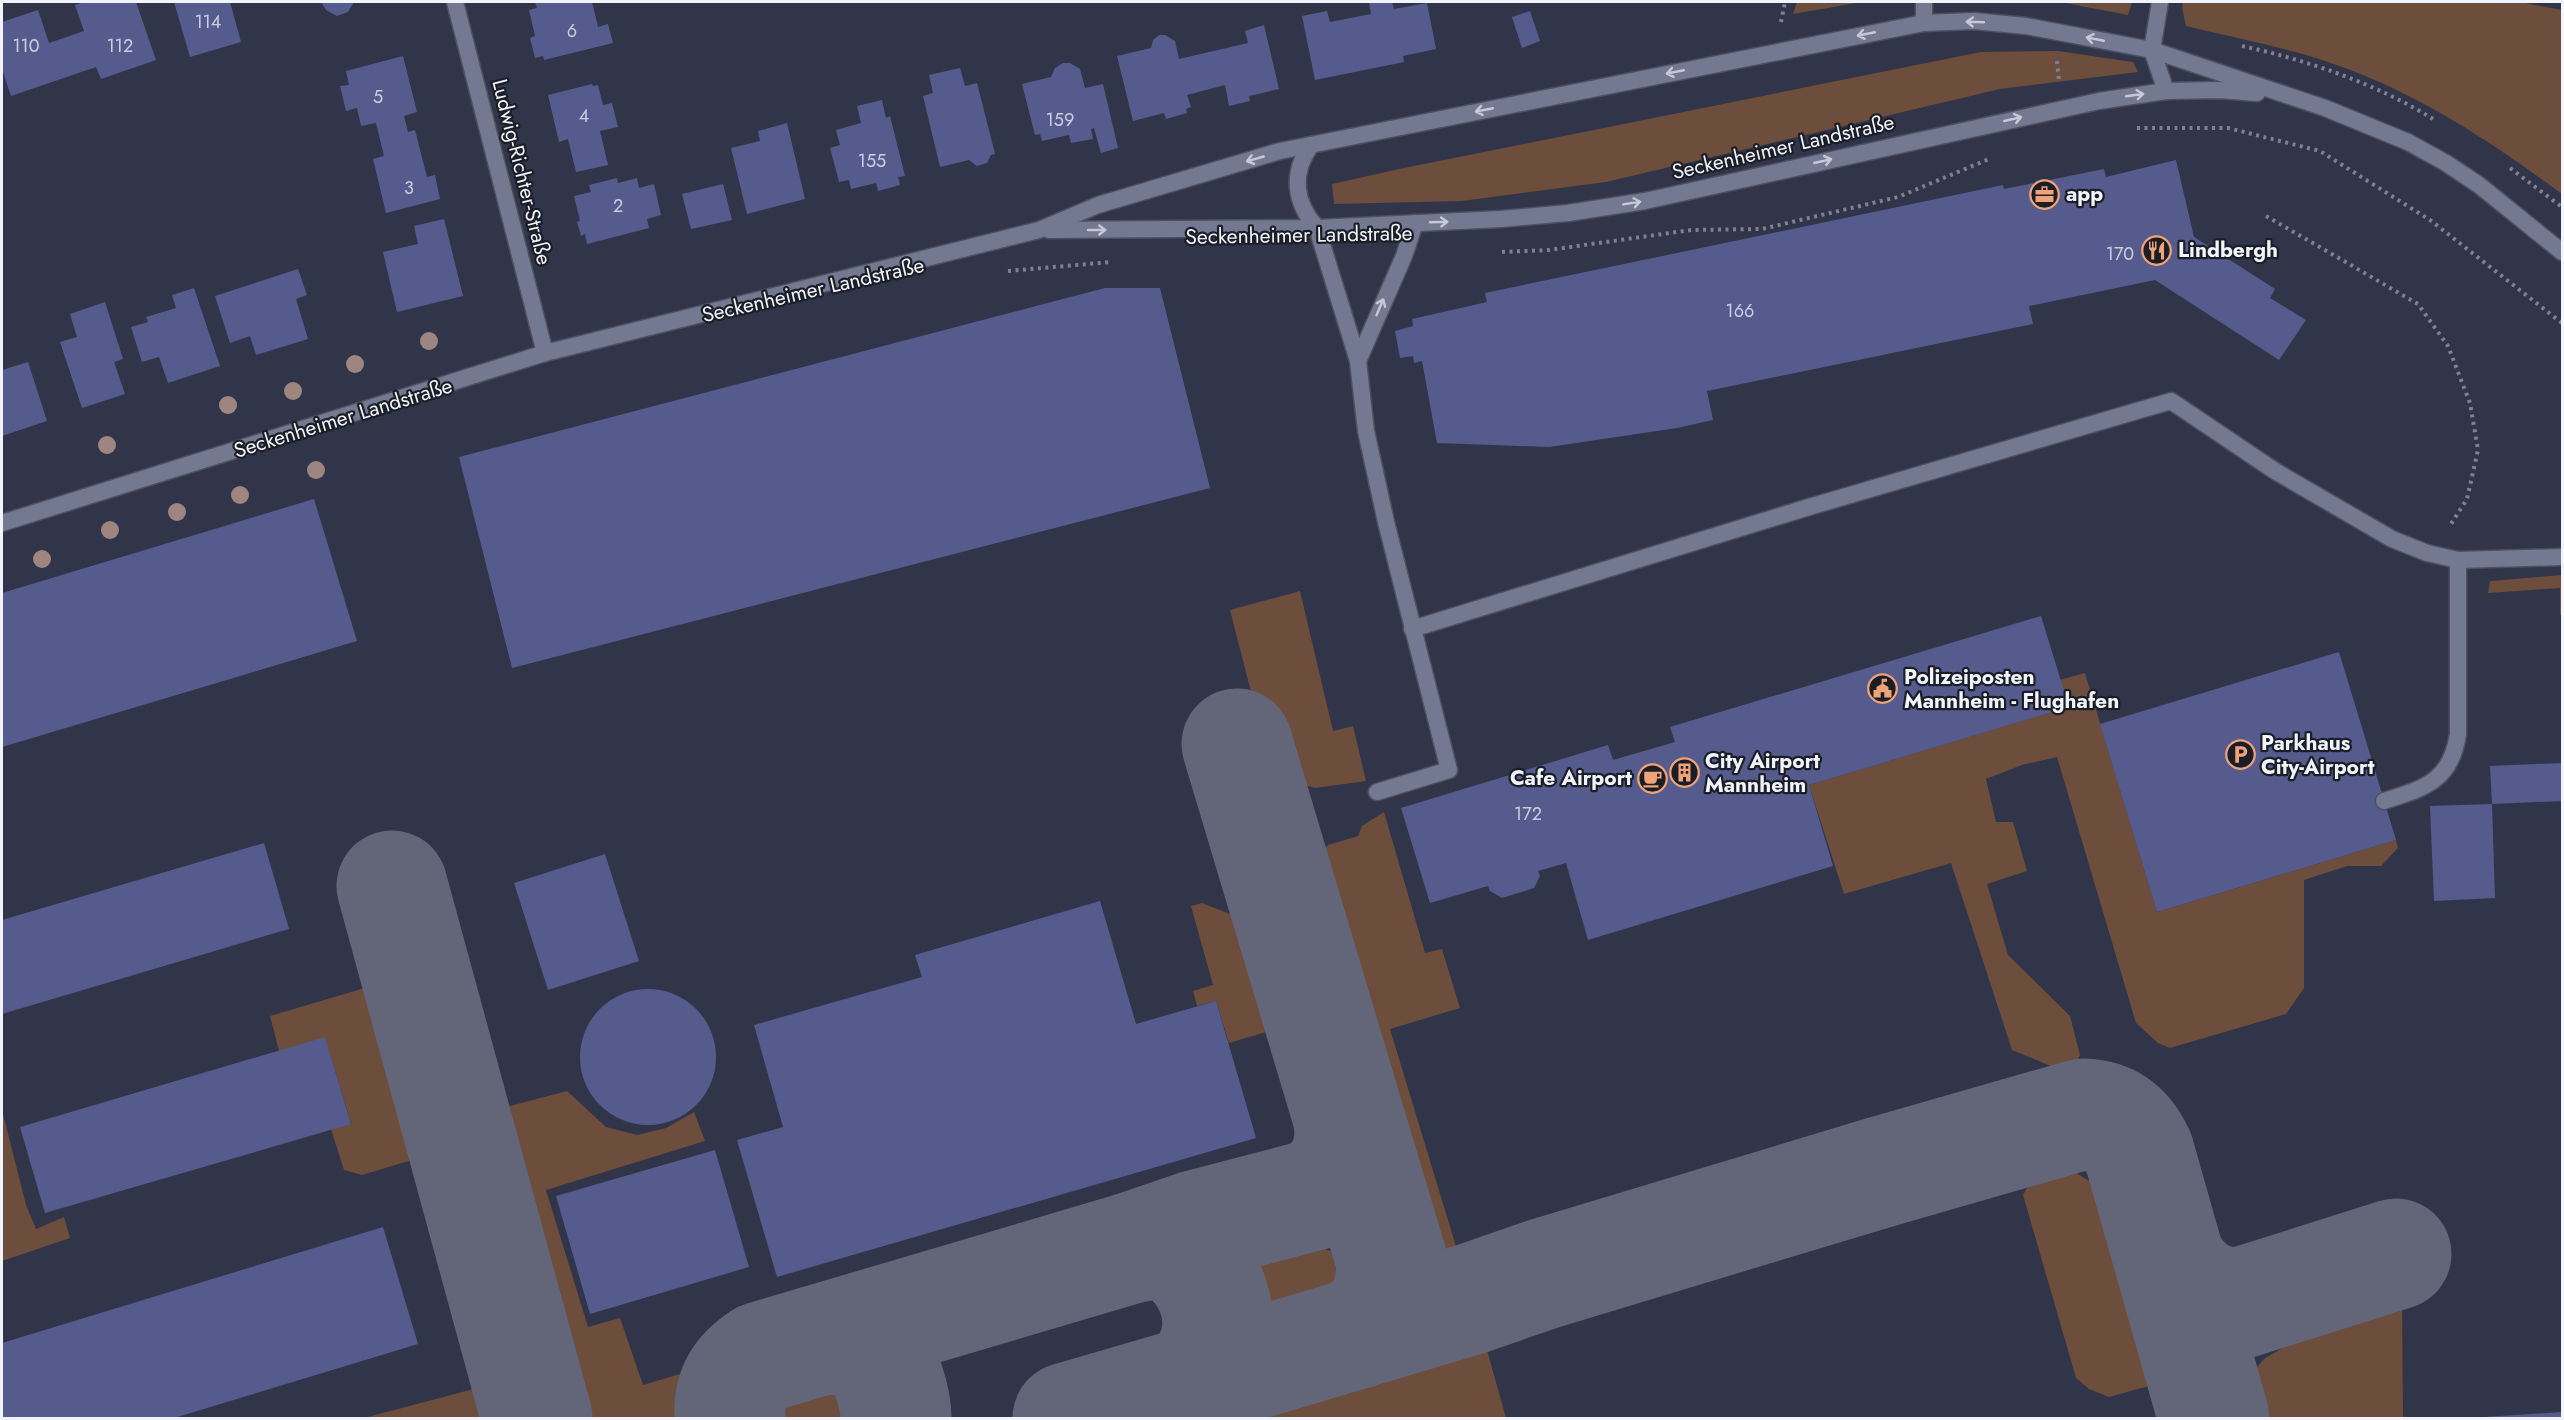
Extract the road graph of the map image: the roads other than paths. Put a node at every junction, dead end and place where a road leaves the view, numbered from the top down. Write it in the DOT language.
graph roads {
  1 [pos="455,2"];
  2 [pos="1924,2"];
  3 [pos="2160,2"];
  4 [pos="1924,23"];
  5 [pos="2152,50"];
  6 [pos="2166,90"];
  7 [pos="2282,95"];
  8 [pos="1311,145"];
  9 [pos="1415,223"];
  10 [pos="1317,228"];
  11 [pos="1039,230"];
  12 [pos="2562,252"];
  13 [pos="545,353"];
  14 [pos="1358,361"];
  15 [pos="2,524"];
  16 [pos="2562,557"];
  17 [pos="2458,560"];
  18 [pos="1412,629"];
  19 [pos="1377,792"];
  20 [pos="2384,801"];
  1 -- 13 [label="main road, Ludwig-Richter-Straße"];
  2 -- 4 [label="main road"];
  3 -- 5 [label="main road"];
  5 -- 4 [label="main road, Seckenheimer Landstraße, one-way"];
  4 -- 8 [label="main road, Seckenheimer Landstraße, one-way"];
  5 -- 6 [label="main road"];
  5 -- 7 [label="main road, Seckenheimer Landstraße"];
  6 -- 7 [label="main road, Seckenheimer Landstraße"];
  9 -- 6 [label="main road, Seckenheimer Landstraße, one-way"];
  7 -- 12 [label="main road, Seckenheimer Landstraße"];
  8 -- 10 [label="main road"];
  8 -- 11 [label="main road, Seckenheimer Landstraße, one-way"];
  9 -- 10 [label="main road, Seckenheimer Landstraße"];
  14 -- 9 [label="main road, one-way"];
  11 -- 10 [label="main road, Seckenheimer Landstraße, one-way"];
  10 -- 14 [label="main road"];
  11 -- 13 [label="main road, Seckenheimer Landstraße"];
  13 -- 15 [label="main road, Seckenheimer Landstraße"];
  14 -- 18 [label="main road"];
  16 -- 17 [label="main road"];
  17 -- 18 [label="main road"];
  17 -- 20 [label="main road"];
  18 -- 19 [label="main road"];
}
